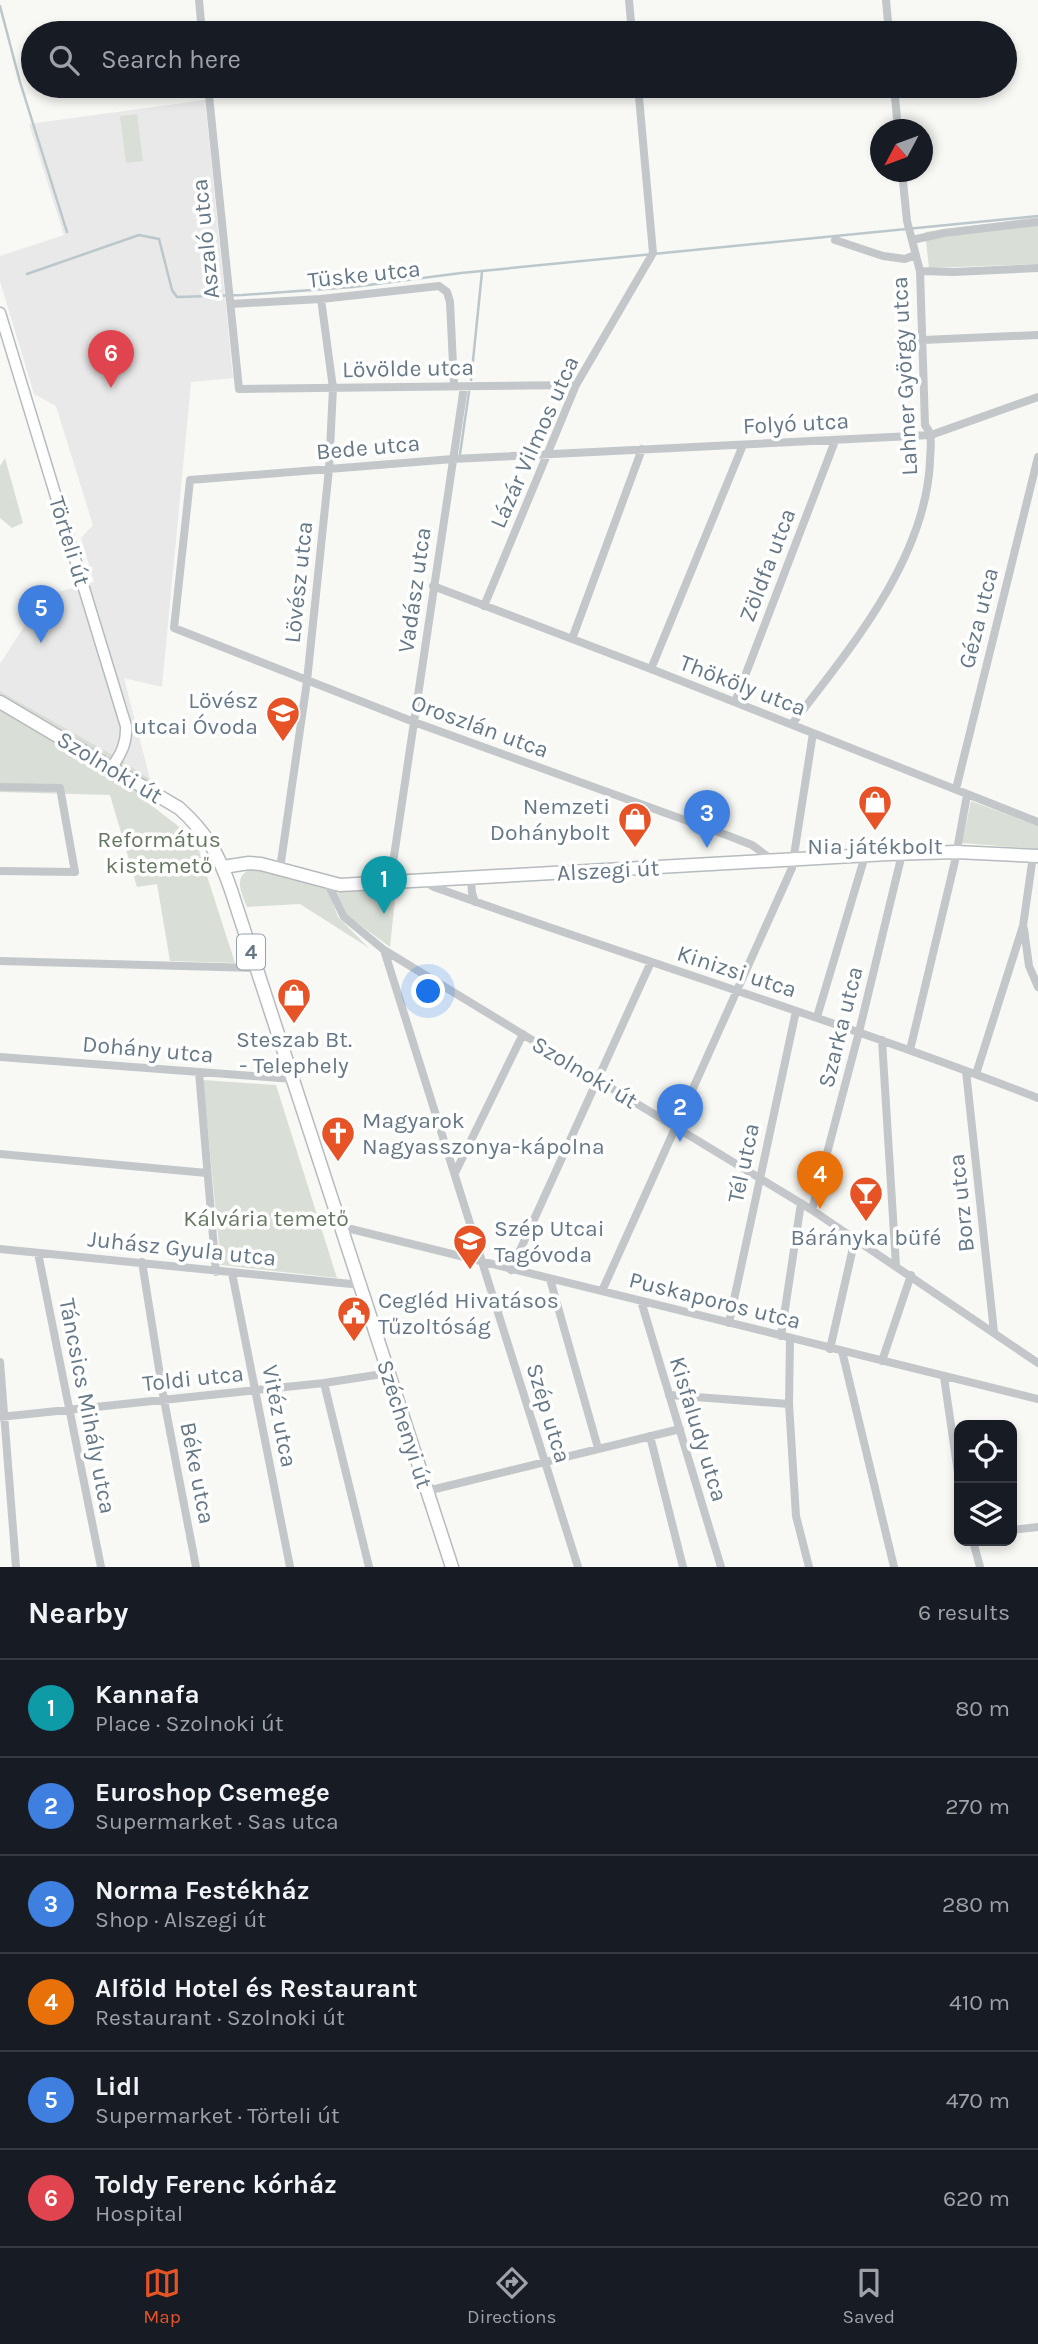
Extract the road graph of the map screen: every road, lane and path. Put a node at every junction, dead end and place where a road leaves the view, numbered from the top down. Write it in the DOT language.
graph roads {
  1 [pos="199,0"];
  2 [pos="629,0"];
  3 [pos="886,0"];
  4 [pos="201,21"];
  5 [pos="631,21"];
  6 [pos="888,21"];
  7 [pos="209,98"];
  8 [pos="639,98"];
  9 [pos="895,98"];
  10 [pos="897,119"];
  11 [pos="903,182"];
  12 [pos="1038,222"];
  13 [pos="910,232"];
  14 [pos="835,240"];
  15 [pos="915,255"];
  16 [pos="1038,268"];
  17 [pos="920,271"];
  18 [pos="321,299"];
  19 [pos="230,302"];
  20 [pos="0,313"];
  21 [pos="1038,335"];
  22 [pos="923,340"];
  23 [pos="454,385"];
  24 [pos="576,385"];
  25 [pos="464,387"];
  26 [pos="333,388"];
  27 [pos="239,389"];
  28 [pos="1038,397"];
  29 [pos="930,435"];
  30 [pos="835,441"];
  31 [pos="743,445"];
  32 [pos="642,449"];
  33 [pos="549,454"];
  34 [pos="1038,457"];
  35 [pos="453,459"];
  36 [pos="329,470"];
  37 [pos="433,586"];
  38 [pos="484,606"];
  39 [pos="174,628"];
  40 [pos="572,639"];
  41 [pos="651,669"];
  42 [pos="307,681"];
  43 [pos="0,702"];
  44 [pos="735,702"];
  45 [pos="414,722"];
  46 [pos="792,724"];
  47 [pos="813,733"];
  48 [pos="112,767"];
  49 [pos="0,787"];
  50 [pos="956,789"];
  51 [pos="967,795"];
  52 [pos="1038,822"];
  53 [pos="211,843"];
  54 [pos="957,852"];
  55 [pos="902,854"];
  56 [pos="865,856"];
  57 [pos="1035,856"];
  58 [pos="794,859"];
  59 [pos="772,860"];
  60 [pos="249,863"];
  61 [pos="223,867"];
  62 [pos="280,869"];
  63 [pos="0,871"];
  64 [pos="471,878"];
  65 [pos="424,881"];
  66 [pos="327,882"];
  67 [pos="390,883"];
  68 [pos="231,890"];
  69 [pos="475,902"];
  70 [pos="1023,926"];
  71 [pos="384,950"];
  72 [pos="0,961"];
  73 [pos="651,962"];
  74 [pos="257,968"];
  75 [pos="1038,987"];
  76 [pos="736,989"];
  77 [pos="796,1011"];
  78 [pos="817,1017"];
  79 [pos="859,1032"];
  80 [pos="523,1034"];
  81 [pos="882,1040"];
  82 [pos="910,1050"];
  83 [pos="0,1057"];
  84 [pos="966,1070"];
  85 [pos="199,1072"];
  86 [pos="976,1074"];
  87 [pos="293,1079"];
  88 [pos="599,1080"];
  89 [pos="1038,1098"];
  90 [pos="676,1127"];
  91 [pos="0,1154"];
  92 [pos="456,1172"];
  93 [pos="207,1173"];
  94 [pos="759,1179"];
  95 [pos="801,1203"];
  96 [pos="811,1210"];
  97 [pos="342,1230"];
  98 [pos="855,1239"];
  99 [pos="0,1249"];
  100 [pos="38,1253"];
  101 [pos="142,1262"];
  102 [pos="482,1263"];
  103 [pos="896,1266"];
  104 [pos="511,1270"];
  105 [pos="216,1272"];
  106 [pos="232,1273"];
  107 [pos="911,1275"];
  108 [pos="550,1279"];
  109 [pos="360,1285"];
  110 [pos="602,1291"];
  111 [pos="641,1301"];
  112 [pos="729,1323"];
  113 [pos="994,1332"];
  114 [pos="786,1337"];
  115 [pos="830,1349"];
  116 [pos="842,1351"];
  117 [pos="882,1361"];
  118 [pos="0,1362"];
  119 [pos="1038,1363"];
  120 [pos="389,1373"];
  121 [pos="943,1377"];
  122 [pos="324,1383"];
  123 [pos="255,1390"];
  124 [pos="669,1395"];
  125 [pos="1038,1399"];
  126 [pos="164,1401"];
  127 [pos="789,1404"];
  128 [pos="70,1410"];
  129 [pos="2,1417"];
  130 [pos="680,1429"];
  131 [pos="650,1436"];
  132 [pos="598,1448"];
  133 [pos="954,1448"];
  134 [pos="544,1462"];
  135 [pos="427,1491"];
  136 [pos="1038,1527"];
  137 [pos="1017,1529"];
  138 [pos="974,1546"];
  139 [pos="16,1567"];
  140 [pos="101,1567"];
  141 [pos="196,1567"];
  142 [pos="290,1567"];
  143 [pos="369,1567"];
  144 [pos="452,1567"];
  145 [pos="578,1567"];
  146 [pos="682,1567"];
  147 [pos="721,1567"];
  148 [pos="809,1567"];
  149 [pos="894,1567"];
  150 [pos="980,1567"];
  1 -- 4 [label="street"];
  2 -- 5 [label="street"];
  3 -- 6 [label="street"];
  7 -- 19 [label="street, Aszaló utca"];
  8 -- 24 [label="street, Lázár Vilmos utca"];
  9 -- 10 [label="street"];
  11 -- 13 [label="street, Lahner György utca"];
  12 -- 13 [label="street"];
  13 -- 15 [label="street, Lahner György utca"];
  14 -- 15 [label="street"];
  15 -- 17 [label="street, Lahner György utca"];
  16 -- 17 [label="street"];
  17 -- 22 [label="street, Lahner György utca"];
  18 -- 19 [label="street, Tüske utca"];
  18 -- 23 [label="street, Tüske utca"];
  18 -- 26 [label="street, Lövész utca"];
  19 -- 27 [label="street, Aszaló utca"];
  20 -- 48 [label="main road, Törteli út"];
  21 -- 22 [label="street"];
  22 -- 29 [label="street, Lahner György utca"];
  23 -- 25 [label="street, Lövölde utca"];
  23 -- 26 [label="street, Lövölde utca"];
  24 -- 25 [label="street, Lövölde utca"];
  24 -- 33 [label="street, Lázár Vilmos utca"];
  25 -- 35 [label="street, Vadász utca"];
  26 -- 27 [label="street, Lövölde utca"];
  26 -- 36 [label="street, Lövész utca"];
  28 -- 29 [label="street, Folyó utca"];
  29 -- 30 [label="street, Folyó utca"];
  29 -- 46 [label="street, Lahner György utca"];
  30 -- 31 [label="street, Folyó utca"];
  30 -- 44 [label="street, Zöldfa utca"];
  31 -- 32 [label="street, Folyó utca"];
  31 -- 41 [label="street"];
  32 -- 33 [label="street, Folyó utca"];
  32 -- 40 [label="street"];
  33 -- 35 [label="street, Bede utca"];
  33 -- 38 [label="street, Lázár Vilmos utca"];
  34 -- 50 [label="street, Géza utca"];
  35 -- 36 [label="street, Bede utca"];
  35 -- 37 [label="street, Vadász utca"];
  36 -- 39 [label="street, Bede utca"];
  36 -- 42 [label="street, Lövész utca"];
  37 -- 38 [label="street, Thököly utca"];
  37 -- 45 [label="street, Vadász utca"];
  38 -- 40 [label="street, Thököly utca"];
  39 -- 42 [label="street, Oroszlán utca"];
  40 -- 41 [label="street, Thököly utca"];
  41 -- 44 [label="street, Thököly utca"];
  42 -- 45 [label="street, Oroszlán utca"];
  42 -- 62 [label="street, Lövész utca"];
  43 -- 48 [label="main road, Szolnoki út / 4"];
  44 -- 46 [label="street, Thököly utca"];
  45 -- 59 [label="street, Oroszlán utca"];
  45 -- 67 [label="street, Vadász utca"];
  46 -- 47 [label="street, Thököly utca"];
  47 -- 50 [label="street, Thököly utca"];
  47 -- 58 [label="street"];
  48 -- 53 [label="main road, Szolnoki út / 4"];
  49 -- 63 [label="street"];
  50 -- 51 [label="street, Thököly utca"];
  51 -- 52 [label="street, Thököly utca"];
  51 -- 54 [label="street"];
  53 -- 61 [label="main road, Széchenyi út / 4"];
  54 -- 55 [label="main road, Alszegi út"];
  54 -- 57 [label="main road, Alszegi út"];
  54 -- 82 [label="street"];
  55 -- 56 [label="main road, Alszegi út"];
  55 -- 79 [label="street, Szarka utca"];
  56 -- 58 [label="main road, Alszegi út"];
  56 -- 78 [label="street"];
  57 -- 70 [label="street"];
  58 -- 59 [label="main road, Alszegi út"];
  58 -- 76 [label="street"];
  59 -- 64 [label="main road, Alszegi út"];
  60 -- 61 [label="main road, Alszegi út"];
  60 -- 62 [label="main road, Alszegi út"];
  60 -- 68 [label="main road"];
  61 -- 68 [label="main road, Széchenyi út / 4"];
  62 -- 66 [label="main road, Alszegi út"];
  64 -- 65 [label="main road, Alszegi út"];
  64 -- 69 [label="street"];
  65 -- 67 [label="main road, Alszegi út"];
  65 -- 69 [label="street, Kinizsi utca"];
  66 -- 67 [label="main road, Alszegi út"];
  66 -- 71 [label="street, Szolnoki út"];
  68 -- 74 [label="main road, Széchenyi út / 4"];
  69 -- 73 [label="street, Kinizsi utca"];
  70 -- 75 [label="street"];
  70 -- 86 [label="street"];
  71 -- 80 [label="street, Szolnoki út"];
  71 -- 92 [label="street, Szép utca"];
  72 -- 74 [label="street"];
  73 -- 76 [label="street, Kinizsi utca"];
  73 -- 88 [label="street"];
  74 -- 87 [label="main road, Széchenyi út / 4"];
  76 -- 77 [label="street, Kinizsi utca"];
  76 -- 90 [label="street"];
  77 -- 78 [label="street, Kinizsi utca"];
  77 -- 94 [label="street, Tél utca"];
  78 -- 79 [label="street, Kinizsi utca"];
  79 -- 81 [label="street, Kinizsi utca"];
  79 -- 96 [label="street, Szarka utca"];
  80 -- 88 [label="street, Szolnoki út"];
  80 -- 92 [label="street"];
  81 -- 82 [label="street, Kinizsi utca"];
  81 -- 103 [label="street"];
  82 -- 84 [label="street, Kinizsi utca"];
  83 -- 85 [label="street, Dohány utca"];
  84 -- 86 [label="street, Kinizsi utca"];
  84 -- 113 [label="street, Borz utca"];
  85 -- 87 [label="street, Dohány utca"];
  85 -- 93 [label="street"];
  86 -- 89 [label="street, Kinizsi utca"];
  87 -- 97 [label="main road, Széchenyi út / 4"];
  88 -- 90 [label="street, Szolnoki út"];
  88 -- 104 [label="street"];
  90 -- 94 [label="street, Szolnoki út"];
  90 -- 110 [label="street"];
  91 -- 93 [label="street"];
  92 -- 102 [label="street, Szép utca"];
  93 -- 105 [label="street"];
  94 -- 95 [label="street, Szolnoki út"];
  94 -- 112 [label="street, Tél utca"];
  95 -- 96 [label="street, Szolnoki út"];
  95 -- 114 [label="street"];
  96 -- 98 [label="street, Szolnoki út"];
  97 -- 102 [label="street, Puskaporos utca"];
  97 -- 109 [label="main road, Széchenyi út / 4"];
  98 -- 103 [label="street, Szolnoki út"];
  98 -- 115 [label="street"];
  99 -- 100 [label="street, Juhász Gyula utca"];
  100 -- 101 [label="street, Juhász Gyula utca"];
  100 -- 128 [label="street, Táncsics Mihály utca"];
  101 -- 105 [label="street, Juhász Gyula utca"];
  101 -- 126 [label="street, Béke utca"];
  102 -- 104 [label="street, Puskaporos utca"];
  102 -- 134 [label="street, Szép utca"];
  103 -- 107 [label="street, Szolnoki út"];
  104 -- 108 [label="street, Puskaporos utca"];
  105 -- 106 [label="street, Juhász Gyula utca"];
  106 -- 109 [label="street, Juhász Gyula utca"];
  106 -- 123 [label="street, Vitéz utca"];
  107 -- 113 [label="street, Szolnoki út"];
  107 -- 117 [label="street"];
  108 -- 110 [label="street, Puskaporos utca"];
  108 -- 132 [label="street"];
  109 -- 120 [label="main road, Széchenyi út / 4"];
  110 -- 111 [label="street, Puskaporos utca"];
  111 -- 112 [label="street, Puskaporos utca"];
  111 -- 124 [label="street, Kisfaludy utca"];
  112 -- 114 [label="street, Puskaporos utca"];
  113 -- 119 [label="street, Szolnoki út"];
  114 -- 115 [label="street, Puskaporos utca"];
  114 -- 127 [label="street"];
  115 -- 116 [label="street, Puskaporos utca"];
  116 -- 117 [label="street, Puskaporos utca"];
  116 -- 149 [label="street"];
  117 -- 121 [label="street, Puskaporos utca"];
  118 -- 129 [label="street"];
  120 -- 122 [label="street, Toldi utca"];
  120 -- 135 [label="main road, Széchenyi út / 4"];
  121 -- 125 [label="street, Puskaporos utca"];
  121 -- 133 [label="street"];
  122 -- 123 [label="street, Toldi utca"];
  122 -- 143 [label="street"];
  123 -- 126 [label="street, Toldi utca"];
  123 -- 142 [label="street, Vitéz utca"];
  124 -- 127 [label="street"];
  124 -- 130 [label="street, Kisfaludy utca"];
  126 -- 128 [label="street, Toldi utca"];
  126 -- 141 [label="street, Béke utca"];
  127 -- 148 [label="street"];
  128 -- 129 [label="street, Toldi utca"];
  128 -- 140 [label="street, Táncsics Mihály utca"];
  129 -- 139 [label="street"];
  130 -- 131 [label="street"];
  130 -- 147 [label="street, Kisfaludy utca"];
  131 -- 132 [label="street"];
  131 -- 146 [label="street"];
  132 -- 134 [label="street"];
  134 -- 135 [label="street"];
  134 -- 145 [label="street, Szép utca"];
  135 -- 144 [label="main road, Széchenyi út / 4"];
  136 -- 137 [label="street"];
  138 -- 150 [label="street"];
}
